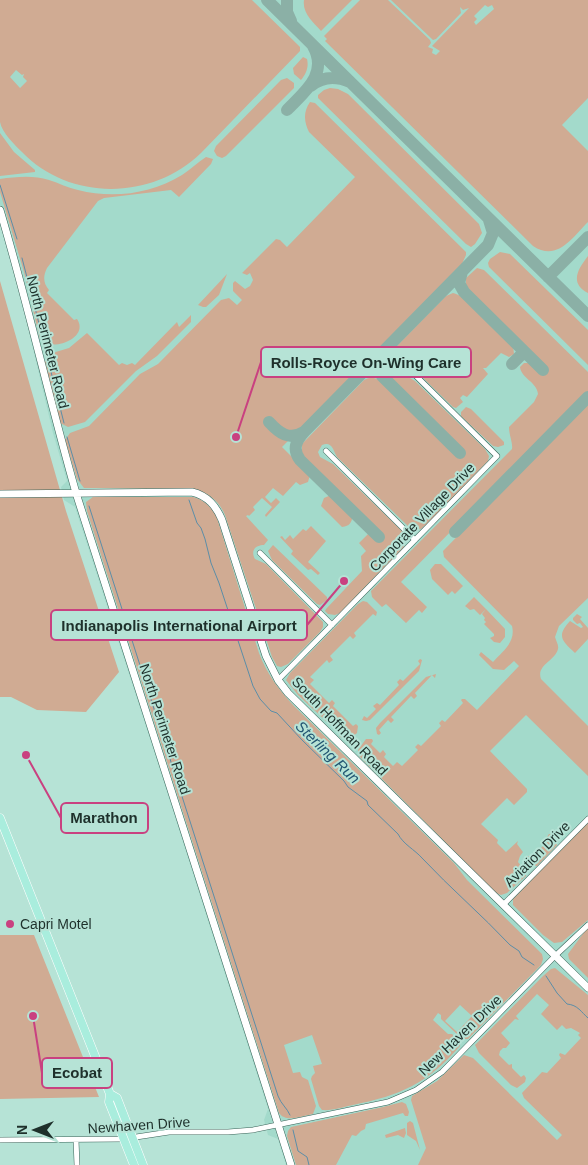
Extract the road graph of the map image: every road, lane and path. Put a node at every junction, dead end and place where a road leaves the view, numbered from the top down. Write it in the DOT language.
graph roads {
  1 [pos="0,210"];
  2 [pos="408,368"];
  3 [pos="326,452"];
  4 [pos="76,493"];
  5 [pos="0,494"];
  6 [pos="415,540"];
  7 [pos="260,553"];
  8 [pos="332,625"];
  9 [pos="278,680"];
  10 [pos="0,818"];
  11 [pos="588,819"];
  12 [pos="503,905"];
  13 [pos="588,924"];
  14 [pos="555,956"];
  15 [pos="588,988"];
  16 [pos="110,1094"];
  17 [pos="278,1126"];
  18 [pos="133,1138"];
  19 [pos="124,1139"];
  20 [pos="0,1140"];
  21 [pos="76,1140"];
  22 [pos="77,1165"];
  23 [pos="134,1165"];
  24 [pos="143,1165"];
  25 [pos="291,1165"];
  1 -- 4 [label="street, North Perimeter Road"];
  2 -- 6 [label="street, Corporate Village Drive"];
  3 -- 6 [label="street"];
  4 -- 5 [label="street, South Hoffman Road"];
  4 -- 9 [label="street, South Hoffman Road"];
  4 -- 17 [label="street, North Perimeter Road"];
  6 -- 8 [label="street, Corporate Village Drive"];
  7 -- 8 [label="street"];
  8 -- 9 [label="street, Corporate Village Drive"];
  9 -- 12 [label="street, South Hoffman Road"];
  10 -- 16 [label="main road"];
  11 -- 12 [label="street, Aviation Drive"];
  12 -- 14 [label="street, South Hoffman Road"];
  13 -- 14 [label="street, New Haven Drive"];
  14 -- 15 [label="street, South Hoffman Road"];
  14 -- 17 [label="street, New Haven Drive"];
  16 -- 18 [label="main road"];
  16 -- 19 [label="main road"];
  17 -- 18 [label="street, Newhaven Drive"];
  17 -- 25 [label="street, North Perimeter Road"];
  18 -- 19 [label="street, Newhaven Drive"];
  18 -- 24 [label="main road"];
  19 -- 21 [label="street, Newhaven Drive"];
  19 -- 23 [label="main road"];
  20 -- 21 [label="street, Newhaven Drive"];
  21 -- 22 [label="street"];
}
